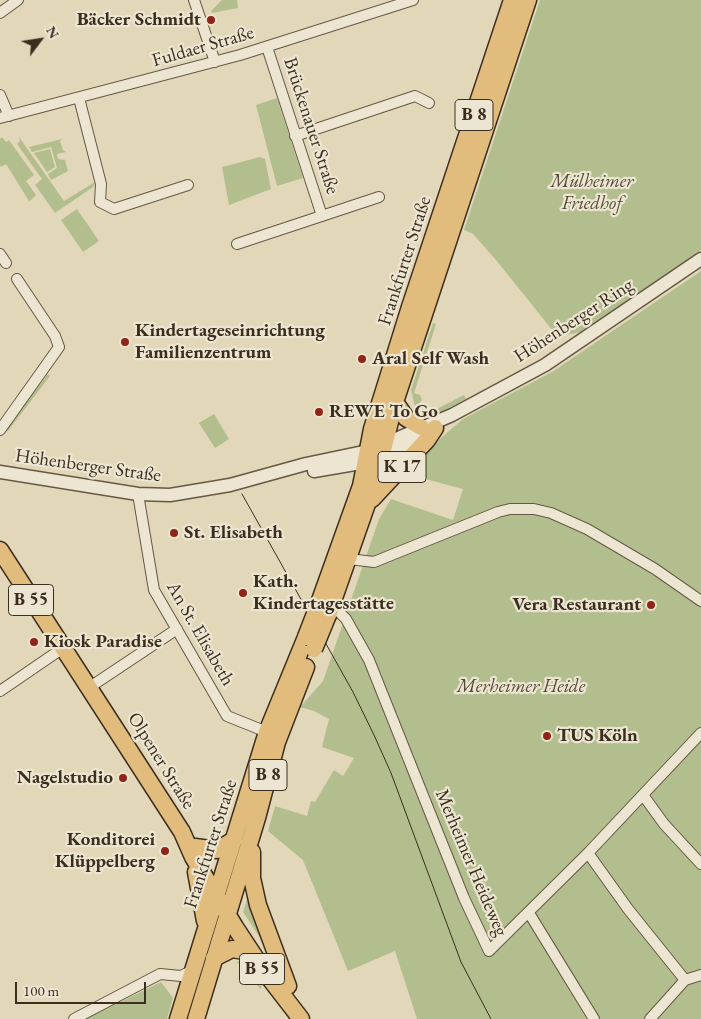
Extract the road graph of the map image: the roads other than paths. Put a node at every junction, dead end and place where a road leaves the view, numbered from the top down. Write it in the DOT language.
graph roads {
  1 [pos="18,0"];
  2 [pos="194,0"];
  3 [pos="413,0"];
  4 [pos="512,0"];
  5 [pos="528,0"];
  6 [pos="0,13"];
  7 [pos="267,47"];
  8 [pos="215,62"];
  9 [pos="0,95"];
  10 [pos="79,98"];
  11 [pos="430,103"];
  12 [pos="4,117"];
  13 [pos="295,136"];
  14 [pos="188,185"];
  15 [pos="379,197"];
  16 [pos="322,216"];
  17 [pos="237,244"];
  18 [pos="701,260"];
  19 [pos="17,279"];
  20 [pos="418,310"];
  21 [pos="395,402"];
  22 [pos="428,428"];
  23 [pos="0,430"];
  24 [pos="374,454"];
  25 [pos="0,472"];
  26 [pos="138,494"];
  27 [pos="367,505"];
  28 [pos="0,550"];
  29 [pos="349,559"];
  30 [pos="701,601"];
  31 [pos="325,605"];
  32 [pos="177,629"];
  33 [pos="310,643"];
  34 [pos="63,648"];
  35 [pos="90,687"];
  36 [pos="0,691"];
  37 [pos="267,732"];
  38 [pos="701,733"];
  39 [pos="643,795"];
  40 [pos="257,818"];
  41 [pos="234,840"];
  42 [pos="194,852"];
  43 [pos="588,853"];
  44 [pos="701,864"];
  45 [pos="218,890"];
  46 [pos="230,909"];
  47 [pos="529,913"];
  48 [pos="206,925"];
  49 [pos="214,958"];
  50 [pos="256,960"];
  51 [pos="193,970"];
  52 [pos="701,974"];
  53 [pos="685,980"];
  54 [pos="288,986"];
  55 [pos="657,1017"];
  56 [pos="74,1019"];
  57 [pos="178,1019"];
  58 [pos="196,1019"];
  59 [pos="301,1019"];
  60 [pos="312,1019"];
  61 [pos="594,1019"];
  1 -- 6 [label="street"];
  2 -- 8 [label="street"];
  3 -- 7 [label="street, Fuldaer Straße"];
  4 -- 20 [label="main road, Frankfurter Straße / B 8"];
  5 -- 20 [label="main road, Frankfurter Straße / B 8"];
  7 -- 8 [label="street, Fuldaer Straße"];
  7 -- 13 [label="street, Brückenauer Straße"];
  8 -- 10 [label="street, Fuldaer Straße"];
  9 -- 12 [label="street"];
  10 -- 12 [label="street, Fuldaer Straße"];
  10 -- 14 [label="street"];
  11 -- 13 [label="street"];
  13 -- 16 [label="street, Brückenauer Straße"];
  15 -- 16 [label="street"];
  16 -- 17 [label="street"];
  18 -- 22 [label="street, Höhenberger Ring / K 17"];
  19 -- 23 [label="street"];
  20 -- 21 [label="main road, Frankfurter Straße / B 8"];
  20 -- 24 [label="main road, Frankfurter Straße / B 8"];
  21 -- 22 [label="main road"];
  21 -- 24 [label="main road, Frankfurter Straße / B 8"];
  22 -- 24 [label="street, K 17"];
  22 -- 27 [label="main road, K 17"];
  24 -- 26 [label="street, Höhenberger Straße"];
  24 -- 27 [label="main road, Frankfurter Straße / B 8"];
  24 -- 31 [label="main road, Frankfurter Straße / B 8"];
  25 -- 26 [label="street, Höhenberger Straße"];
  26 -- 32 [label="street, An St. Elisabeth"];
  27 -- 29 [label="main road, Frankfurter Straße / B 8"];
  28 -- 34 [label="main road, Olpener Straße / B 55"];
  29 -- 30 [label="street"];
  29 -- 31 [label="main road, Frankfurter Straße / B 8"];
  31 -- 33 [label="main road, Frankfurter Straße / B 8, bridge"];
  31 -- 47 [label="street, Merheimer Heideweg"];
  32 -- 35 [label="street"];
  32 -- 37 [label="street, An St. Elisabeth"];
  33 -- 37 [label="main road, Frankfurter Straße / B 8"];
  33 -- 40 [label="main road, Frankfurter Straße / B 8"];
  34 -- 35 [label="main road, Olpener Straße / B 55"];
  34 -- 36 [label="street"];
  35 -- 42 [label="main road, Olpener Straße / B 55"];
  37 -- 41 [label="main road, Frankfurter Straße / B 8"];
  38 -- 39 [label="street, Merheimer Heideweg"];
  39 -- 43 [label="street, Merheimer Heideweg"];
  39 -- 44 [label="street"];
  40 -- 46 [label="main road, Frankfurter Straße / B 8"];
  40 -- 54 [label="main road"];
  41 -- 42 [label="main road"];
  41 -- 45 [label="main road, Frankfurter Straße / B 8"];
  42 -- 45 [label="main road, Olpener Straße / B 55"];
  42 -- 48 [label="main road"];
  43 -- 47 [label="street, Merheimer Heideweg"];
  43 -- 53 [label="street"];
  45 -- 46 [label="main road, B 55"];
  45 -- 48 [label="main road, Frankfurter Straße / B 8"];
  46 -- 49 [label="main road, Frankfurter Straße / B 8"];
  46 -- 50 [label="main road, B 55"];
  46 -- 54 [label="main road, B 55"];
  47 -- 61 [label="street"];
  48 -- 51 [label="main road, Frankfurter Straße / B 8"];
  49 -- 50 [label="main road"];
  49 -- 58 [label="main road, Frankfurter Straße / B 8"];
  50 -- 59 [label="main road, B 55"];
  51 -- 56 [label="street"];
  51 -- 57 [label="main road, Frankfurter Straße / B 8"];
  52 -- 53 [label="street"];
  53 -- 55 [label="street"];
  54 -- 60 [label="main road, B 55"];
}
